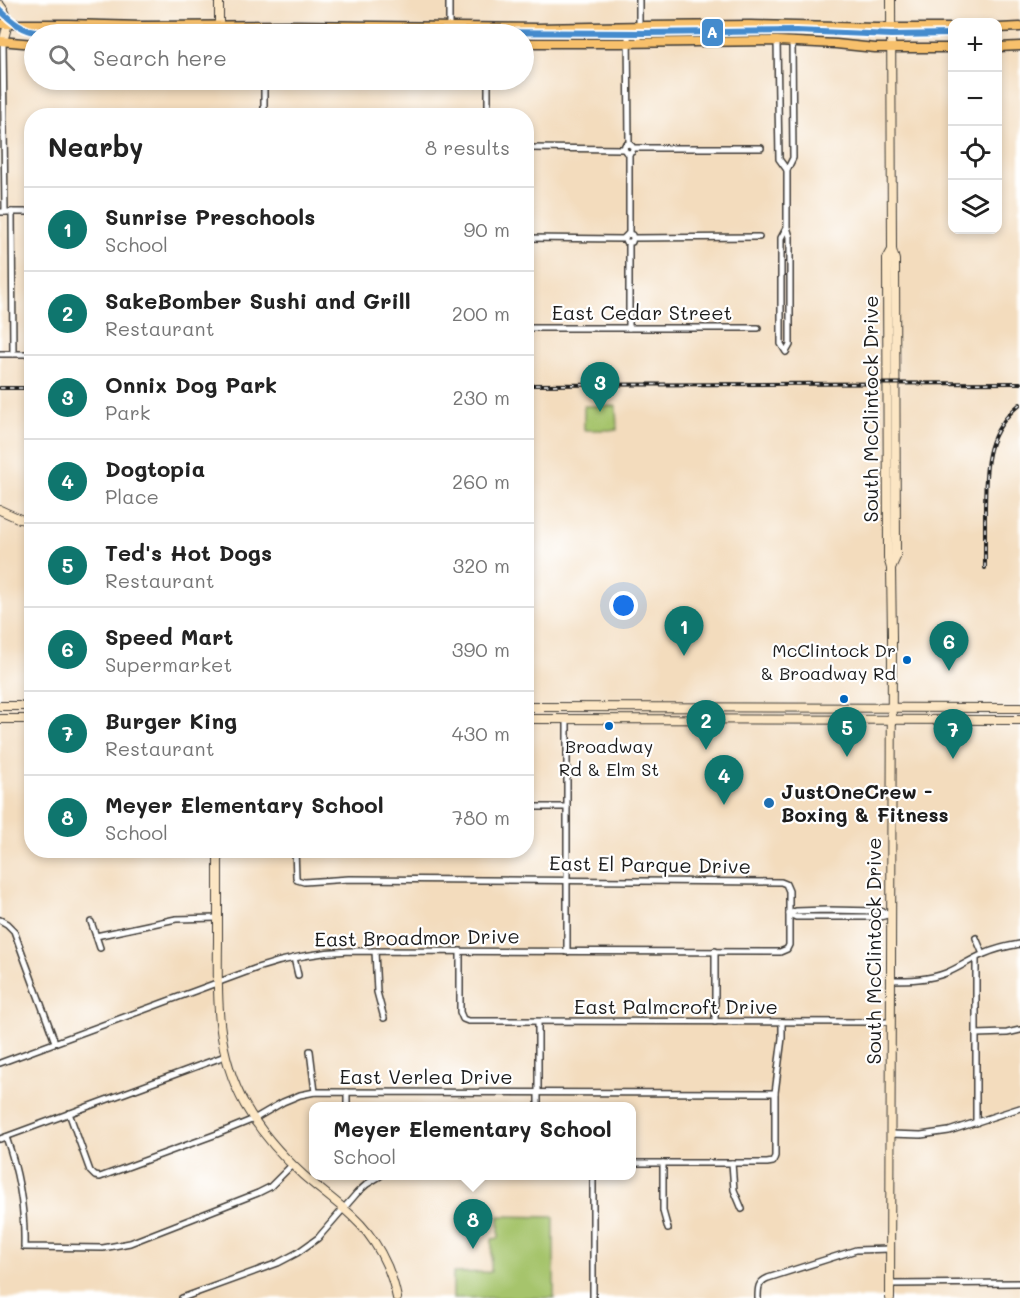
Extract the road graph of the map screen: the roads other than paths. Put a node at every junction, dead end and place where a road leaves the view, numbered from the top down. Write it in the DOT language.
graph roads {
  1 [pos="219,0"];
  2 [pos="449,0"];
  3 [pos="639,0"];
  4 [pos="891,0"];
  5 [pos="0,5"];
  6 [pos="219,24"];
  7 [pos="449,24"];
  8 [pos="2,26"];
  9 [pos="24,26"];
  10 [pos="628,26"];
  11 [pos="639,26"];
  12 [pos="1020,27"];
  13 [pos="534,28"];
  14 [pos="891,28"];
  15 [pos="948,28"];
  16 [pos="1002,28"];
  17 [pos="2,41"];
  18 [pos="777,41"];
  19 [pos="792,41"];
  20 [pos="24,43"];
  21 [pos="534,43"];
  22 [pos="628,43"];
  23 [pos="639,43"];
  24 [pos="1020,46"];
  25 [pos="1002,47"];
  26 [pos="891,48"];
  27 [pos="948,48"];
  28 [pos="264,90"];
  29 [pos="488,90"];
  30 [pos="264,108"];
  31 [pos="488,108"];
  32 [pos="534,148"];
  33 [pos="629,148"];
  34 [pos="761,148"];
  35 [pos="787,170"];
  36 [pos="6,212"];
  37 [pos="24,212"];
  38 [pos="787,227"];
  39 [pos="759,237"];
  40 [pos="534,238"];
  41 [pos="629,238"];
  42 [pos="629,327"];
  43 [pos="758,327"];
  44 [pos="534,328"];
  45 [pos="0,354"];
  46 [pos="13,354"];
  47 [pos="24,354"];
  48 [pos="0,510"];
  49 [pos="24,519"];
  50 [pos="0,706"];
  51 [pos="24,706"];
  52 [pos="534,707"];
  53 [pos="567,707"];
  54 [pos="726,707"];
  55 [pos="892,707"];
  56 [pos="1020,708"];
  57 [pos="1019,718"];
  58 [pos="0,719"];
  59 [pos="24,719"];
  60 [pos="534,719"];
  61 [pos="567,719"];
  62 [pos="726,719"];
  63 [pos="892,720"];
  64 [pos="534,807"];
  65 [pos="567,807"];
  66 [pos="218,858"];
  67 [pos="294,858"];
  68 [pos="567,881"];
  69 [pos="786,884"];
  70 [pos="789,914"];
  71 [pos="891,914"];
  72 [pos="218,918"];
  73 [pos="0,920"];
  74 [pos="91,922"];
  75 [pos="96,936"];
  76 [pos="976,938"];
  77 [pos="1020,944"];
  78 [pos="100,948"];
  79 [pos="375,951"];
  80 [pos="460,951"];
  81 [pos="715,951"];
  82 [pos="567,952"];
  83 [pos="983,954"];
  84 [pos="294,957"];
  85 [pos="976,958"];
  86 [pos="298,975"];
  87 [pos="890,980"];
  88 [pos="217,983"];
  89 [pos="384,1018"];
  90 [pos="538,1022"];
  91 [pos="715,1022"];
  92 [pos="782,1022"];
  93 [pos="890,1022"];
  94 [pos="1020,1030"];
  95 [pos="976,1034"];
  96 [pos="55,1042"];
  97 [pos="310,1051"];
  98 [pos="225,1056"];
  99 [pos="0,1063"];
  100 [pos="315,1092"];
  101 [pos="347,1092"];
  102 [pos="538,1092"];
  103 [pos="775,1093"];
  104 [pos="347,1102"];
  105 [pos="538,1102"];
  106 [pos="1020,1108"];
  107 [pos="69,1113"];
  108 [pos="254,1119"];
  109 [pos="976,1123"];
  110 [pos="890,1134"];
  111 [pos="3,1138"];
  112 [pos="636,1163"];
  113 [pos="663,1163"];
  114 [pos="732,1163"];
  115 [pos="292,1165"];
  116 [pos="309,1179"];
  117 [pos="310,1180"];
  118 [pos="374,1180"];
  119 [pos="593,1180"];
  120 [pos="343,1207"];
  121 [pos="742,1209"];
  122 [pos="668,1229"];
  123 [pos="890,1249"];
  124 [pos="1020,1283"];
  125 [pos="890,1284"];
  126 [pos="182,1298"];
  127 [pos="397,1298"];
  128 [pos="593,1298"];
  129 [pos="758,1298"];
  130 [pos="890,1298"];
  1 -- 6 [label="main road"];
  2 -- 7 [label="street"];
  3 -- 11 [label="street"];
  4 -- 14 [label="main road, South McClintock Drive"];
  5 -- 8 [label="main road"];
  8 -- 9 [label="main road"];
  8 -- 17 [label="main road"];
  10 -- 11 [label="main road"];
  10 -- 13 [label="main road"];
  10 -- 22 [label="street"];
  11 -- 14 [label="main road"];
  11 -- 23 [label="street"];
  12 -- 16 [label="main road"];
  14 -- 15 [label="main road"];
  14 -- 26 [label="main road, South McClintock Drive"];
  17 -- 20 [label="main road"];
  17 -- 36 [label="street"];
  18 -- 19 [label="main road"];
  18 -- 23 [label="main road"];
  18 -- 35 [label="street"];
  19 -- 26 [label="main road"];
  19 -- 35 [label="street"];
  21 -- 22 [label="main road"];
  22 -- 23 [label="main road"];
  22 -- 33 [label="street"];
  24 -- 25 [label="main road"];
  26 -- 27 [label="main road"];
  26 -- 55 [label="main road, South McClintock Drive"];
  28 -- 30 [label="street"];
  29 -- 31 [label="street"];
  32 -- 33 [label="street"];
  33 -- 34 [label="street"];
  33 -- 41 [label="street"];
  35 -- 38 [label="street"];
  36 -- 37 [label="street"];
  36 -- 46 [label="street"];
  38 -- 38 [label="street"];
  39 -- 41 [label="street"];
  40 -- 41 [label="street"];
  41 -- 42 [label="street"];
  42 -- 43 [label="street, East Cedar Street"];
  42 -- 44 [label="street, East Cedar Street"];
  45 -- 46 [label="street"];
  46 -- 47 [label="street"];
  48 -- 49 [label="main road"];
  50 -- 51 [label="main road"];
  52 -- 53 [label="main road"];
  53 -- 54 [label="main road"];
  53 -- 61 [label="main road"];
  54 -- 55 [label="main road"];
  54 -- 62 [label="main road"];
  55 -- 56 [label="main road"];
  55 -- 63 [label="main road, South McClintock Drive"];
  57 -- 63 [label="main road"];
  58 -- 59 [label="main road"];
  60 -- 61 [label="main road"];
  61 -- 62 [label="main road"];
  61 -- 65 [label="street"];
  62 -- 63 [label="main road"];
  63 -- 71 [label="main road, South McClintock Drive"];
  64 -- 65 [label="street"];
  65 -- 68 [label="street"];
  66 -- 72 [label="main road"];
  67 -- 68 [label="street, East El Parque Drive"];
  68 -- 69 [label="street, East El Parque Drive"];
  68 -- 82 [label="street"];
  69 -- 70 [label="street, East Broadmor Drive"];
  70 -- 71 [label="street"];
  70 -- 81 [label="street, East Broadmor Drive"];
  71 -- 87 [label="main road, South McClintock Drive"];
  72 -- 75 [label="street"];
  72 -- 88 [label="main road"];
  73 -- 96 [label="street"];
  74 -- 75 [label="street"];
  75 -- 78 [label="street"];
  76 -- 83 [label="street"];
  77 -- 83 [label="street"];
  79 -- 80 [label="street, East Broadmor Drive"];
  79 -- 84 [label="street, East Broadmor Drive"];
  79 -- 89 [label="street"];
  80 -- 82 [label="street, East Broadmor Drive"];
  80 -- 90 [label="street, East Palmcroft Drive"];
  81 -- 82 [label="street, East Broadmor Drive"];
  81 -- 91 [label="street"];
  83 -- 85 [label="street"];
  84 -- 86 [label="street"];
  84 -- 88 [label="street, East Broadmor Drive"];
  85 -- 87 [label="street"];
  85 -- 95 [label="street"];
  87 -- 93 [label="main road, South McClintock Drive"];
  88 -- 96 [label="street, East Broadmor Drive"];
  88 -- 98 [label="main road"];
  90 -- 91 [label="street, East Palmcroft Drive"];
  90 -- 102 [label="street"];
  91 -- 92 [label="street, East Palmcroft Drive"];
  92 -- 93 [label="street, East Palmcroft Drive"];
  92 -- 103 [label="street"];
  93 -- 110 [label="main road, South McClintock Drive"];
  94 -- 95 [label="street"];
  95 -- 109 [label="street"];
  96 -- 99 [label="street, East Broadmor Drive"];
  97 -- 100 [label="street"];
  98 -- 107 [label="street"];
  98 -- 108 [label="main road"];
  100 -- 101 [label="street, East Verlea Drive"];
  100 -- 108 [label="street, East Verlea Drive"];
  101 -- 102 [label="street, East Verlea Drive"];
  101 -- 104 [label="street"];
  102 -- 103 [label="street, East Verlea Drive"];
  102 -- 105 [label="street"];
  103 -- 114 [label="street"];
  106 -- 109 [label="street"];
  107 -- 108 [label="street, East Verlea Drive"];
  107 -- 111 [label="street"];
  108 -- 115 [label="main road"];
  109 -- 110 [label="street"];
  110 -- 123 [label="main road, South McClintock Drive"];
  111 -- 115 [label="street"];
  112 -- 113 [label="street"];
  113 -- 114 [label="street"];
  113 -- 122 [label="street"];
  114 -- 121 [label="street"];
  115 -- 116 [label="main road"];
  117 -- 120 [label="main road"];
  118 -- 120 [label="street"];
  119 -- 128 [label="street"];
  120 -- 126 [label="street"];
  120 -- 127 [label="main road"];
  123 -- 125 [label="main road, South McClintock Drive"];
  123 -- 129 [label="street"];
  124 -- 125 [label="street"];
  125 -- 130 [label="main road, South McClintock Drive"];
}
